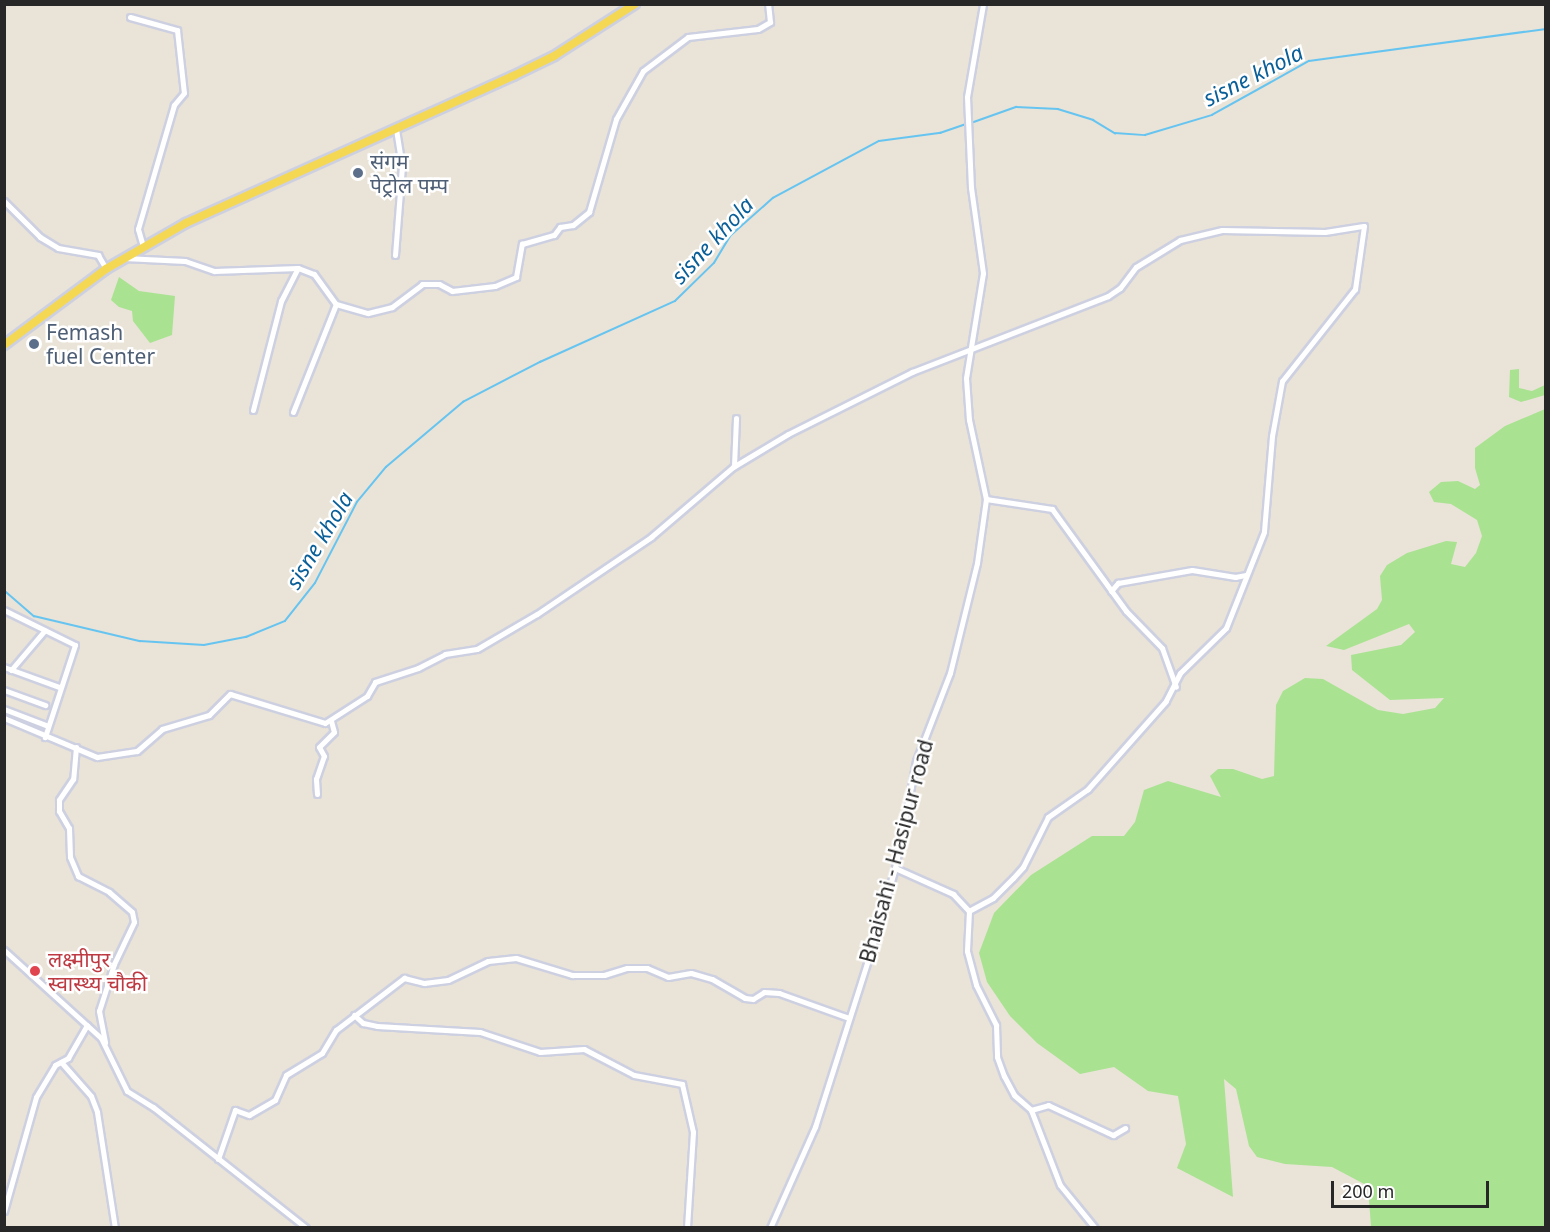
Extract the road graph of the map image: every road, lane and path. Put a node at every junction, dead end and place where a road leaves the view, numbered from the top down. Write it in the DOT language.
graph roads {
  1 [pos="634,4"];
  2 [pos="768,4"];
  3 [pos="983,4"];
  4 [pos="130,17"];
  5 [pos="396,129"];
  6 [pos="4,201"];
  7 [pos="143,247"];
  8 [pos="395,255"];
  9 [pos="124,258"];
  10 [pos="298,268"];
  11 [pos="106,269"];
  12 [pos="336,304"];
  13 [pos="4,345"];
  14 [pos="969,353"];
  15 [pos="253,410"];
  16 [pos="293,412"];
  17 [pos="736,418"];
  18 [pos="733,467"];
  19 [pos="986,499"];
  20 [pos="1245,575"];
  21 [pos="1112,591"];
  22 [pos="4,610"];
  23 [pos="45,630"];
  24 [pos="4,667"];
  25 [pos="11,670"];
  26 [pos="59,687"];
  27 [pos="1176,687"];
  28 [pos="4,690"];
  29 [pos="45,705"];
  30 [pos="4,709"];
  31 [pos="4,718"];
  32 [pos="331,721"];
  33 [pos="48,726"];
  34 [pos="45,737"];
  35 [pos="76,747"];
  36 [pos="317,794"];
  37 [pos="895,868"];
  38 [pos="969,911"];
  39 [pos="4,950"];
  40 [pos="354,1015"];
  41 [pos="849,1018"];
  42 [pos="87,1025"];
  43 [pos="107,1051"];
  44 [pos="61,1062"];
  45 [pos="1031,1110"];
  46 [pos="1125,1128"];
  47 [pos="218,1159"];
  48 [pos="4,1211"];
  49 [pos="115,1227"];
  50 [pos="306,1227"];
  51 [pos="687,1227"];
  52 [pos="770,1227"];
  53 [pos="1095,1227"];
  1 -- 5 [label="main road"];
  2 -- 12 [label="street"];
  3 -- 14 [label="street, Bhaisahi - Hasipur road"];
  4 -- 7 [label="street"];
  5 -- 7 [label="main road"];
  5 -- 8 [label="street"];
  6 -- 11 [label="street"];
  7 -- 9 [label="main road"];
  9 -- 10 [label="street"];
  9 -- 11 [label="main road"];
  10 -- 12 [label="street"];
  10 -- 15 [label="street"];
  11 -- 13 [label="main road"];
  12 -- 16 [label="street"];
  14 -- 18 [label="street"];
  14 -- 19 [label="street, Bhaisahi - Hasipur road"];
  14 -- 20 [label="street"];
  17 -- 18 [label="street"];
  18 -- 32 [label="street"];
  19 -- 21 [label="street"];
  19 -- 37 [label="street, Bhaisahi - Hasipur road"];
  20 -- 21 [label="street"];
  20 -- 27 [label="street"];
  21 -- 27 [label="street"];
  22 -- 23 [label="street"];
  23 -- 25 [label="street"];
  23 -- 26 [label="street"];
  24 -- 25 [label="street"];
  25 -- 26 [label="street"];
  26 -- 33 [label="street"];
  27 -- 38 [label="street"];
  28 -- 29 [label="street"];
  30 -- 33 [label="street"];
  31 -- 34 [label="street"];
  32 -- 35 [label="street"];
  32 -- 36 [label="street"];
  33 -- 34 [label="street"];
  34 -- 35 [label="street"];
  35 -- 43 [label="street"];
  37 -- 38 [label="street"];
  37 -- 41 [label="street, Bhaisahi - Hasipur road"];
  38 -- 45 [label="street"];
  39 -- 42 [label="street"];
  40 -- 41 [label="street"];
  40 -- 47 [label="street"];
  40 -- 51 [label="street"];
  41 -- 52 [label="street, Bhaisahi - Hasipur road"];
  42 -- 43 [label="street"];
  42 -- 44 [label="street"];
  43 -- 47 [label="street"];
  44 -- 48 [label="street"];
  44 -- 49 [label="street"];
  45 -- 46 [label="street"];
  45 -- 53 [label="street"];
  47 -- 50 [label="street"];
}
